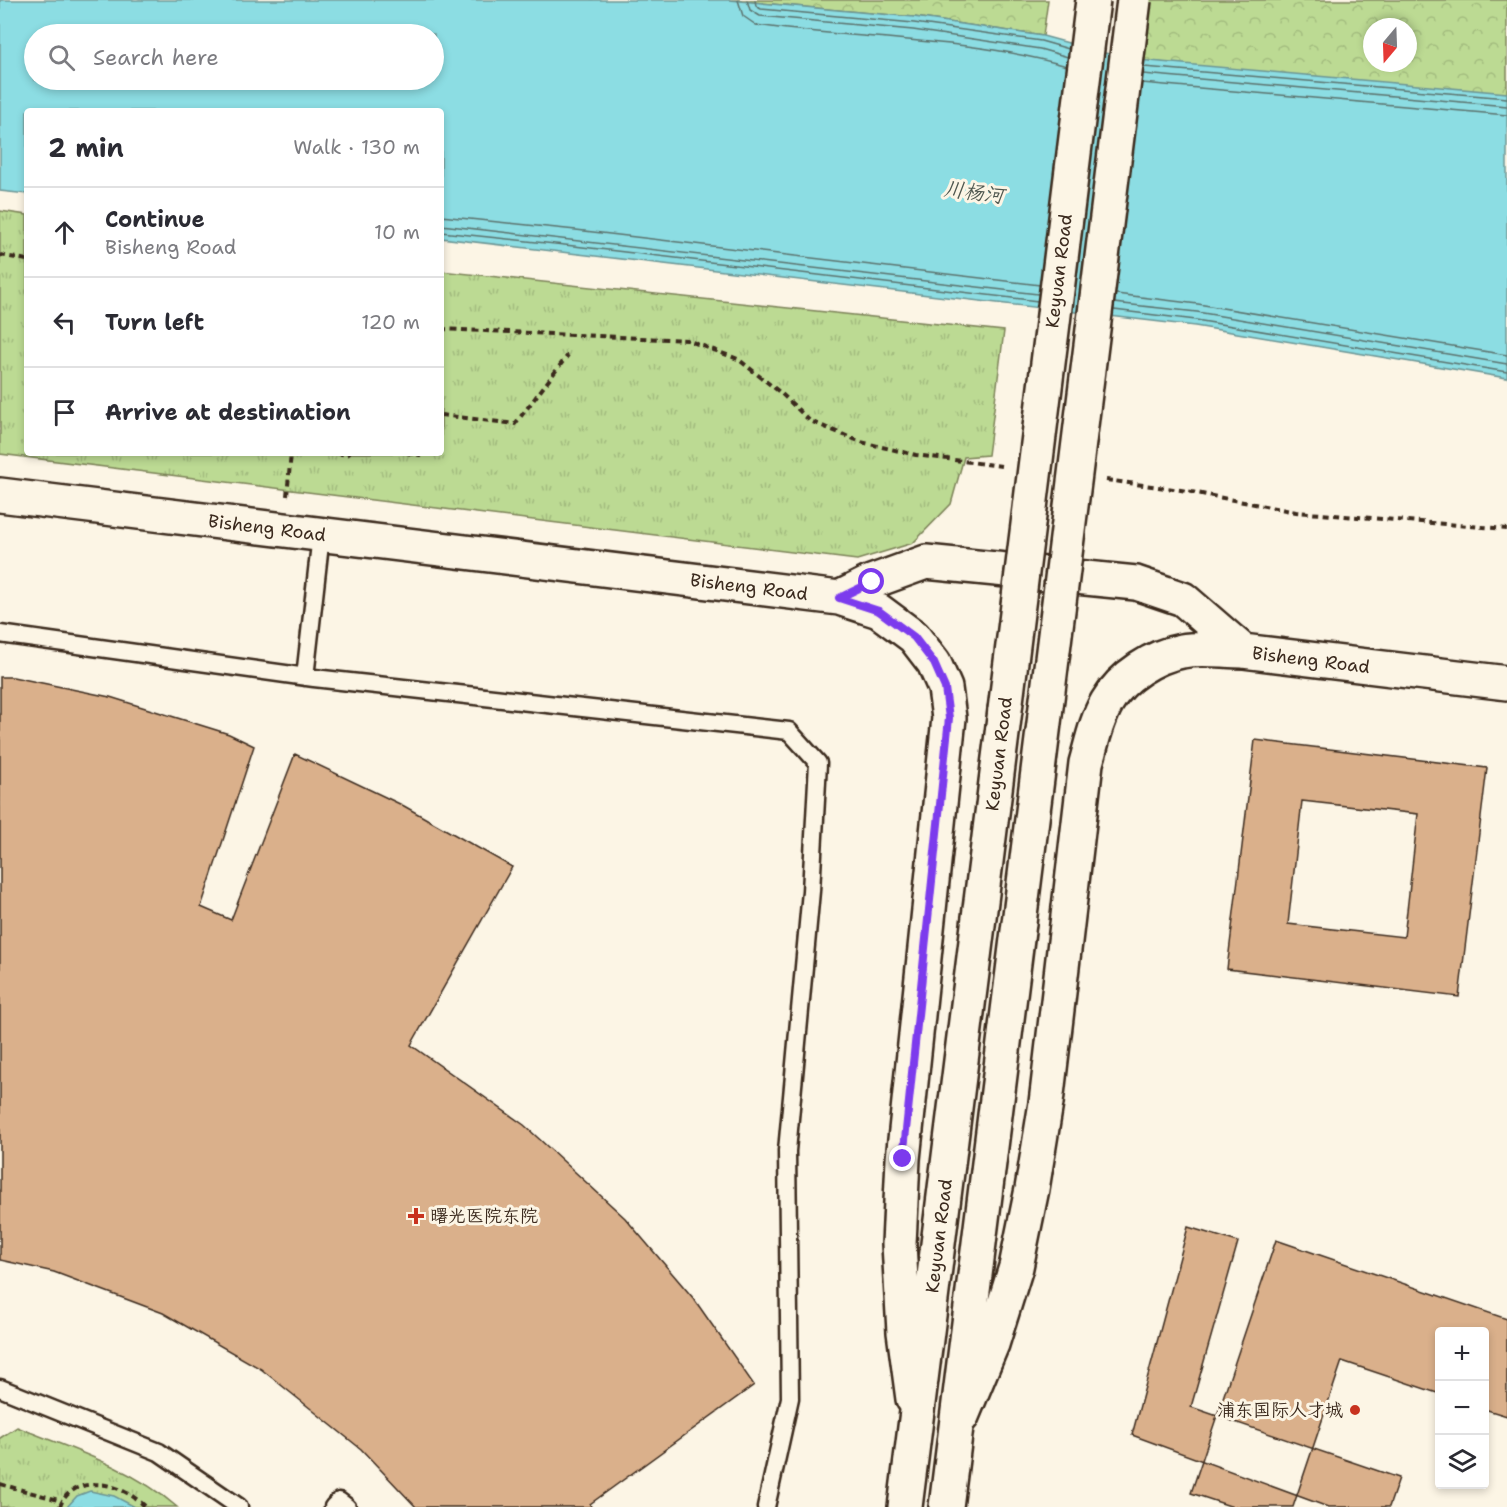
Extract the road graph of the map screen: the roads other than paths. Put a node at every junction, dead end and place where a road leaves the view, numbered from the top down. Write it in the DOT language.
graph roads {
  1 [pos="1093,0"];
  2 [pos="1134,0"];
  3 [pos="0,495"];
  4 [pos="321,535"];
  5 [pos="839,598"];
  6 [pos="0,634"];
  7 [pos="1243,651"];
  8 [pos="305,677"];
  9 [pos="1507,683"];
  10 [pos="0,1388"];
  11 [pos="916,1422"];
  12 [pos="956,1429"];
  13 [pos="239,1507"];
  14 [pos="333,1507"];
  15 [pos="348,1507"];
  16 [pos="766,1507"];
  17 [pos="905,1507"];
  18 [pos="946,1507"];
  1 -- 11 [label="street, Keyuan Road, bridge"];
  2 -- 12 [label="street, bridge"];
  3 -- 4 [label="street, Bisheng Road"];
  4 -- 5 [label="street, Bisheng Road"];
  4 -- 8 [label="lane"];
  5 -- 7 [label="street, Bisheng Road"];
  5 -- 11 [label="street"];
  6 -- 8 [label="lane"];
  7 -- 9 [label="street, Bisheng Road"];
  7 -- 12 [label="street"];
  8 -- 16 [label="lane"];
  10 -- 13 [label="lane"];
  11 -- 17 [label="street, Keyuan Road"];
  12 -- 18 [label="street"];
  14 -- 15 [label="lane"];
}
